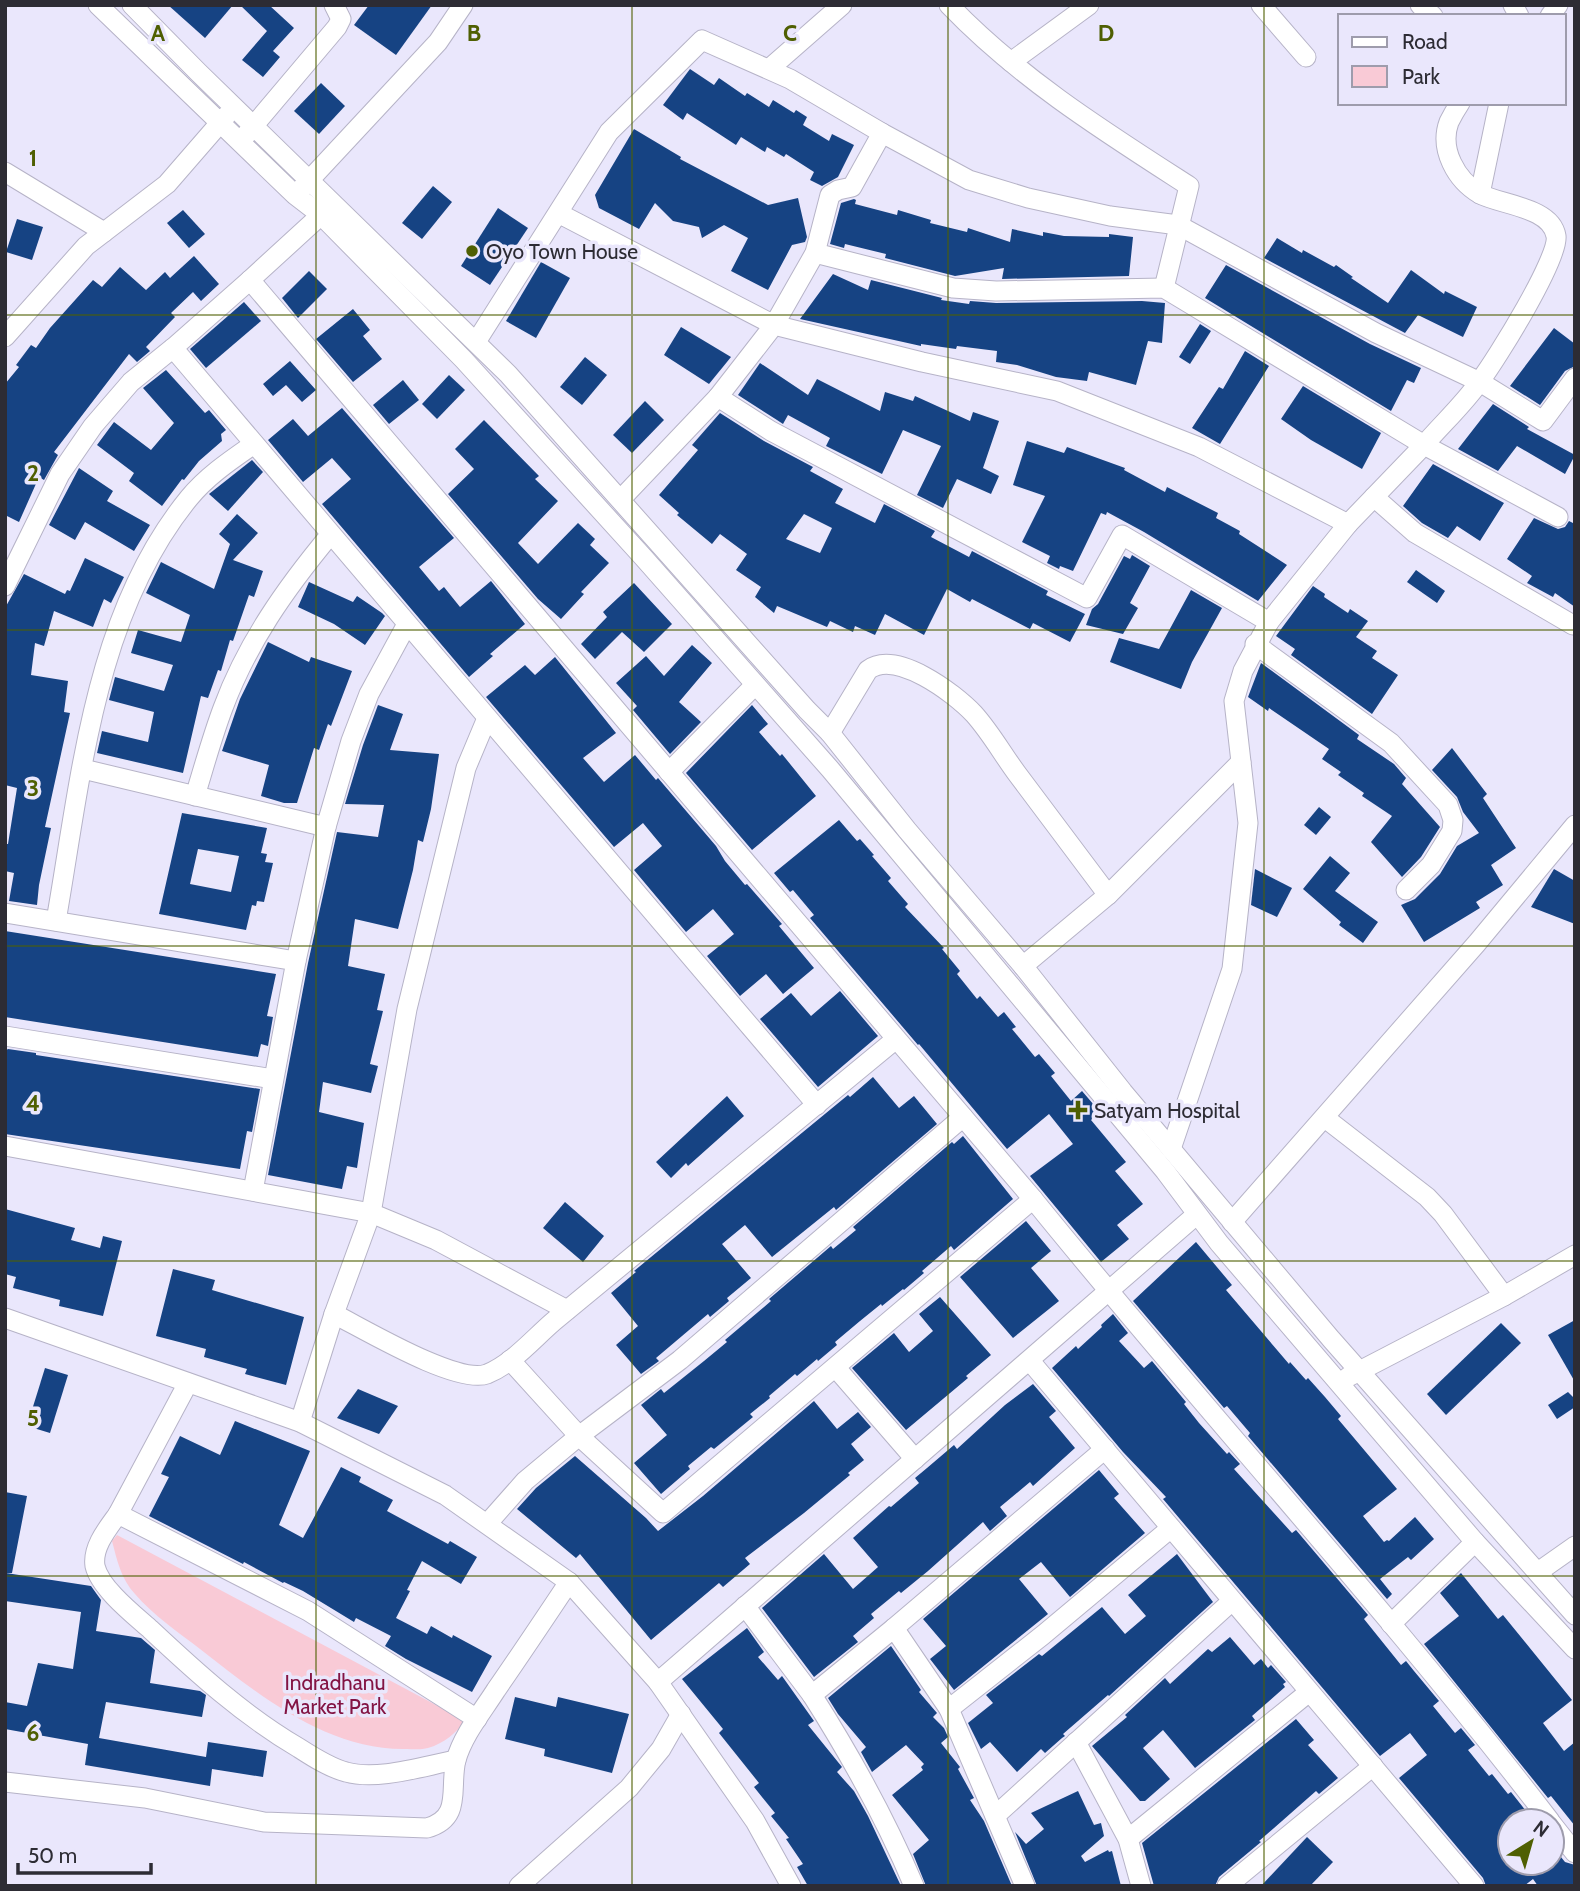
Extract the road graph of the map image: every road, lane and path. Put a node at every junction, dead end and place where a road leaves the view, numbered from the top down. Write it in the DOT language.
graph roads {
  1 [pos="98,5"];
  2 [pos="132,5"];
  3 [pos="334,5"];
  4 [pos="463,5"];
  5 [pos="842,5"];
  6 [pos="949,5"];
  7 [pos="1089,5"];
  8 [pos="1261,5"];
  9 [pos="1306,57"];
  10 [pos="1011,61"];
  11 [pos="769,69"];
  12 [pos="1459,105"];
  13 [pos="1499,105"];
  14 [pos="233,106"];
  15 [pos="221,124"];
  16 [pos="255,127"];
  17 [pos="882,133"];
  18 [pos="240,142"];
  19 [pos="5,172"];
  20 [pos="310,180"];
  21 [pos="1480,194"];
  22 [pos="295,195"];
  23 [pos="321,215"];
  24 [pos="551,224"];
  25 [pos="1178,225"];
  26 [pos="104,232"];
  27 [pos="815,253"];
  28 [pos="250,280"];
  29 [pos="1164,288"];
  30 [pos="771,329"];
  31 [pos="5,337"];
  32 [pos="476,342"];
  33 [pos="173,348"];
  34 [pos="1575,378"];
  35 [pos="1480,382"];
  36 [pos="718,397"];
  37 [pos="254,444"];
  38 [pos="1424,445"];
  39 [pos="1374,497"];
  40 [pos="621,499"];
  41 [pos="1558,517"];
  42 [pos="330,535"];
  43 [pos="1336,538"];
  44 [pos="660,543"];
  45 [pos="642,557"];
  46 [pos="5,586"];
  47 [pos="1269,622"];
  48 [pos="408,624"];
  49 [pos="1573,625"];
  50 [pos="1255,644"];
  51 [pos="754,686"];
  52 [pos="487,718"];
  53 [pos="830,733"];
  54 [pos="1241,762"];
  55 [pos="83,769"];
  56 [pos="669,772"];
  57 [pos="195,796"];
  58 [pos="1575,825"];
  59 [pos="326,827"];
  60 [pos="1406,890"];
  61 [pos="1108,895"];
  62 [pos="5,913"];
  63 [pos="56,921"];
  64 [pos="296,961"];
  65 [pos="1023,966"];
  66 [pos="5,1036"];
  67 [pos="896,1039"];
  68 [pos="273,1079"];
  69 [pos="817,1105"];
  70 [pos="963,1117"];
  71 [pos="1325,1118"];
  72 [pos="5,1146"];
  73 [pos="1171,1149"];
  74 [pos="253,1191"];
  75 [pos="1033,1199"];
  76 [pos="371,1213"];
  77 [pos="1196,1215"];
  78 [pos="1232,1222"];
  79 [pos="1575,1255"];
  80 [pos="1109,1293"];
  81 [pos="1504,1296"];
  82 [pos="567,1310"];
  83 [pos="334,1314"];
  84 [pos="5,1318"];
  85 [pos="510,1360"];
  86 [pos="1030,1361"];
  87 [pos="836,1368"];
  88 [pos="1358,1370"];
  89 [pos="188,1382"];
  90 [pos="1338,1383"];
  91 [pos="300,1422"];
  92 [pos="579,1436"];
  93 [pos="1105,1449"];
  94 [pos="915,1459"];
  95 [pos="118,1514"];
  96 [pos="487,1524"];
  97 [pos="1171,1528"];
  98 [pos="1475,1542"];
  99 [pos="1575,1546"];
  100 [pos="1538,1572"];
  101 [pos="569,1582"];
  102 [pos="1232,1601"];
  103 [pos="746,1606"];
  104 [pos="1575,1615"];
  105 [pos="1391,1624"];
  106 [pos="894,1628"];
  107 [pos="1575,1649"];
  108 [pos="658,1682"];
  109 [pos="1309,1692"];
  110 [pos="812,1695"];
  111 [pos="949,1709"];
  112 [pos="681,1714"];
  113 [pos="477,1719"];
  114 [pos="1076,1742"];
  115 [pos="456,1760"];
  116 [pos="1373,1766"];
  117 [pos="5,1782"];
  118 [pos="1539,1807"];
  119 [pos="995,1816"];
  120 [pos="1128,1839"];
  121 [pos="519,1886"];
  122 [pos="791,1886"];
  123 [pos="914,1886"];
  124 [pos="1025,1886"];
  125 [pos="1141,1886"];
  126 [pos="1227,1886"];
  127 [pos="1474,1886"];
  1 -- 15 [label="street"];
  2 -- 14 [label="street"];
  3 -- 16 [label="street"];
  4 -- 20 [label="street"];
  5 -- 11 [label="street"];
  6 -- 10 [label="street"];
  7 -- 10 [label="street"];
  8 -- 9 [label="street"];
  10 -- 25 [label="street"];
  11 -- 17 [label="street"];
  11 -- 24 [label="street"];
  12 -- 21 [label="street"];
  13 -- 21 [label="street"];
  14 -- 15 [label="street"];
  14 -- 16 [label="street"];
  15 -- 18 [label="street"];
  15 -- 26 [label="street"];
  16 -- 18 [label="street"];
  16 -- 20 [label="street"];
  17 -- 25 [label="street"];
  17 -- 27 [label="street"];
  18 -- 22 [label="street"];
  19 -- 26 [label="street"];
  20 -- 22 [label="street"];
  20 -- 32 [label="street"];
  21 -- 35 [label="street"];
  22 -- 23 [label="street"];
  23 -- 28 [label="street"];
  23 -- 45 [label="street"];
  24 -- 30 [label="street"];
  24 -- 32 [label="street"];
  25 -- 29 [label="street"];
  25 -- 35 [label="street"];
  26 -- 31 [label="street"];
  27 -- 29 [label="street"];
  27 -- 30 [label="street"];
  28 -- 33 [label="street"];
  28 -- 56 [label="street"];
  29 -- 38 [label="street"];
  30 -- 36 [label="street"];
  30 -- 43 [label="street"];
  32 -- 40 [label="street"];
  33 -- 37 [label="street"];
  33 -- 46 [label="street"];
  34 -- 35 [label="street"];
  35 -- 38 [label="street"];
  36 -- 40 [label="street"];
  36 -- 47 [label="street"];
  37 -- 42 [label="street"];
  37 -- 55 [label="street"];
  38 -- 39 [label="street"];
  38 -- 41 [label="street"];
  39 -- 43 [label="street"];
  39 -- 49 [label="street"];
  40 -- 44 [label="street"];
  42 -- 48 [label="street"];
  42 -- 57 [label="street"];
  43 -- 47 [label="street"];
  44 -- 45 [label="street"];
  44 -- 53 [label="street"];
  45 -- 51 [label="street"];
  47 -- 50 [label="street"];
  48 -- 52 [label="street"];
  48 -- 59 [label="street"];
  50 -- 54 [label="street"];
  50 -- 60 [label="street"];
  51 -- 56 [label="street"];
  51 -- 77 [label="street"];
  52 -- 69 [label="street"];
  52 -- 76 [label="street"];
  53 -- 61 [label="street"];
  53 -- 65 [label="street"];
  54 -- 61 [label="street"];
  54 -- 73 [label="street"];
  55 -- 57 [label="street"];
  55 -- 63 [label="street"];
  56 -- 67 [label="street"];
  57 -- 59 [label="street"];
  58 -- 71 [label="street"];
  59 -- 64 [label="street"];
  61 -- 65 [label="street"];
  62 -- 63 [label="street"];
  63 -- 64 [label="street"];
  64 -- 68 [label="street"];
  65 -- 73 [label="street"];
  66 -- 68 [label="street"];
  67 -- 69 [label="street"];
  67 -- 70 [label="street"];
  68 -- 74 [label="street"];
  69 -- 82 [label="street"];
  70 -- 75 [label="street"];
  70 -- 92 [label="street"];
  71 -- 78 [label="street"];
  71 -- 81 [label="street"];
  72 -- 74 [label="street"];
  73 -- 78 [label="street"];
  74 -- 76 [label="street"];
  75 -- 80 [label="street"];
  75 -- 87 [label="street"];
  76 -- 82 [label="street"];
  76 -- 83 [label="street"];
  77 -- 80 [label="street"];
  77 -- 90 [label="street"];
  78 -- 88 [label="street"];
  79 -- 81 [label="street"];
  80 -- 86 [label="street"];
  80 -- 105 [label="street"];
  81 -- 88 [label="street"];
  82 -- 85 [label="street"];
  83 -- 85 [label="street"];
  83 -- 91 [label="street"];
  84 -- 89 [label="street"];
  85 -- 92 [label="street"];
  86 -- 93 [label="street"];
  86 -- 94 [label="street"];
  87 -- 92 [label="street"];
  87 -- 94 [label="street"];
  88 -- 90 [label="street"];
  88 -- 100 [label="street"];
  89 -- 91 [label="street"];
  89 -- 95 [label="street"];
  90 -- 98 [label="street"];
  91 -- 96 [label="street"];
  92 -- 96 [label="street"];
  93 -- 97 [label="street"];
  93 -- 106 [label="street"];
  94 -- 103 [label="street"];
  95 -- 113 [label="street"];
  95 -- 115 [label="street"];
  96 -- 101 [label="street"];
  97 -- 102 [label="street"];
  97 -- 111 [label="street"];
  98 -- 105 [label="street"];
  98 -- 107 [label="street"];
  99 -- 100 [label="street"];
  100 -- 104 [label="street"];
  101 -- 108 [label="street"];
  101 -- 113 [label="street"];
  102 -- 109 [label="street"];
  102 -- 114 [label="street"];
  103 -- 108 [label="street"];
  103 -- 110 [label="street"];
  105 -- 118 [label="street"];
  106 -- 110 [label="street"];
  106 -- 111 [label="street"];
  108 -- 112 [label="street"];
  109 -- 116 [label="street"];
  109 -- 120 [label="street"];
  110 -- 123 [label="street"];
  111 -- 119 [label="street"];
  112 -- 121 [label="street"];
  112 -- 122 [label="street"];
  113 -- 115 [label="street"];
  114 -- 119 [label="street"];
  114 -- 120 [label="street"];
  115 -- 117 [label="street"];
  116 -- 126 [label="street"];
  116 -- 127 [label="street"];
  119 -- 124 [label="street"];
  120 -- 125 [label="street"];
}
